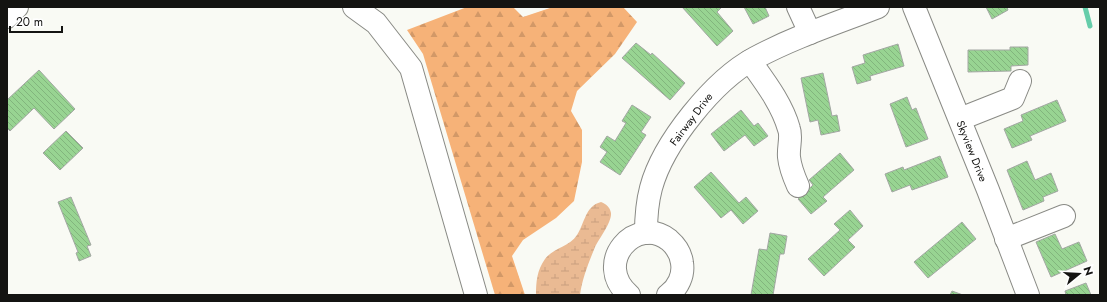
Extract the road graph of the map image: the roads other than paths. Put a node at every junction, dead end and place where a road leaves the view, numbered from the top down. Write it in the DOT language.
graph roads {
  1 [pos="17,7"];
  2 [pos="354,7"];
  3 [pos="798,7"];
  4 [pos="878,7"];
  5 [pos="914,7"];
  6 [pos="7,17"];
  7 [pos="810,33"];
  8 [pos="750,61"];
  9 [pos="1020,81"];
  10 [pos="960,119"];
  11 [pos="798,186"];
  12 [pos="1064,216"];
  13 [pos="646,233"];
  14 [pos="1006,239"];
  15 [pos="476,295"];
  16 [pos="630,295"];
  17 [pos="668,295"];
  18 [pos="1028,295"];
  1 -- 6 [label="street"];
  2 -- 15 [label="street"];
  3 -- 7 [label="street"];
  4 -- 7 [label="street, Fairway Drive"];
  5 -- 10 [label="street, Skyview Drive"];
  7 -- 8 [label="street, Fairway Drive"];
  8 -- 11 [label="street"];
  8 -- 13 [label="street, Fairway Drive"];
  9 -- 10 [label="street"];
  10 -- 14 [label="street, Skyview Drive"];
  12 -- 14 [label="street"];
  13 -- 16 [label="street"];
  13 -- 17 [label="street"];
  14 -- 18 [label="street, Skyview Drive"];
}
